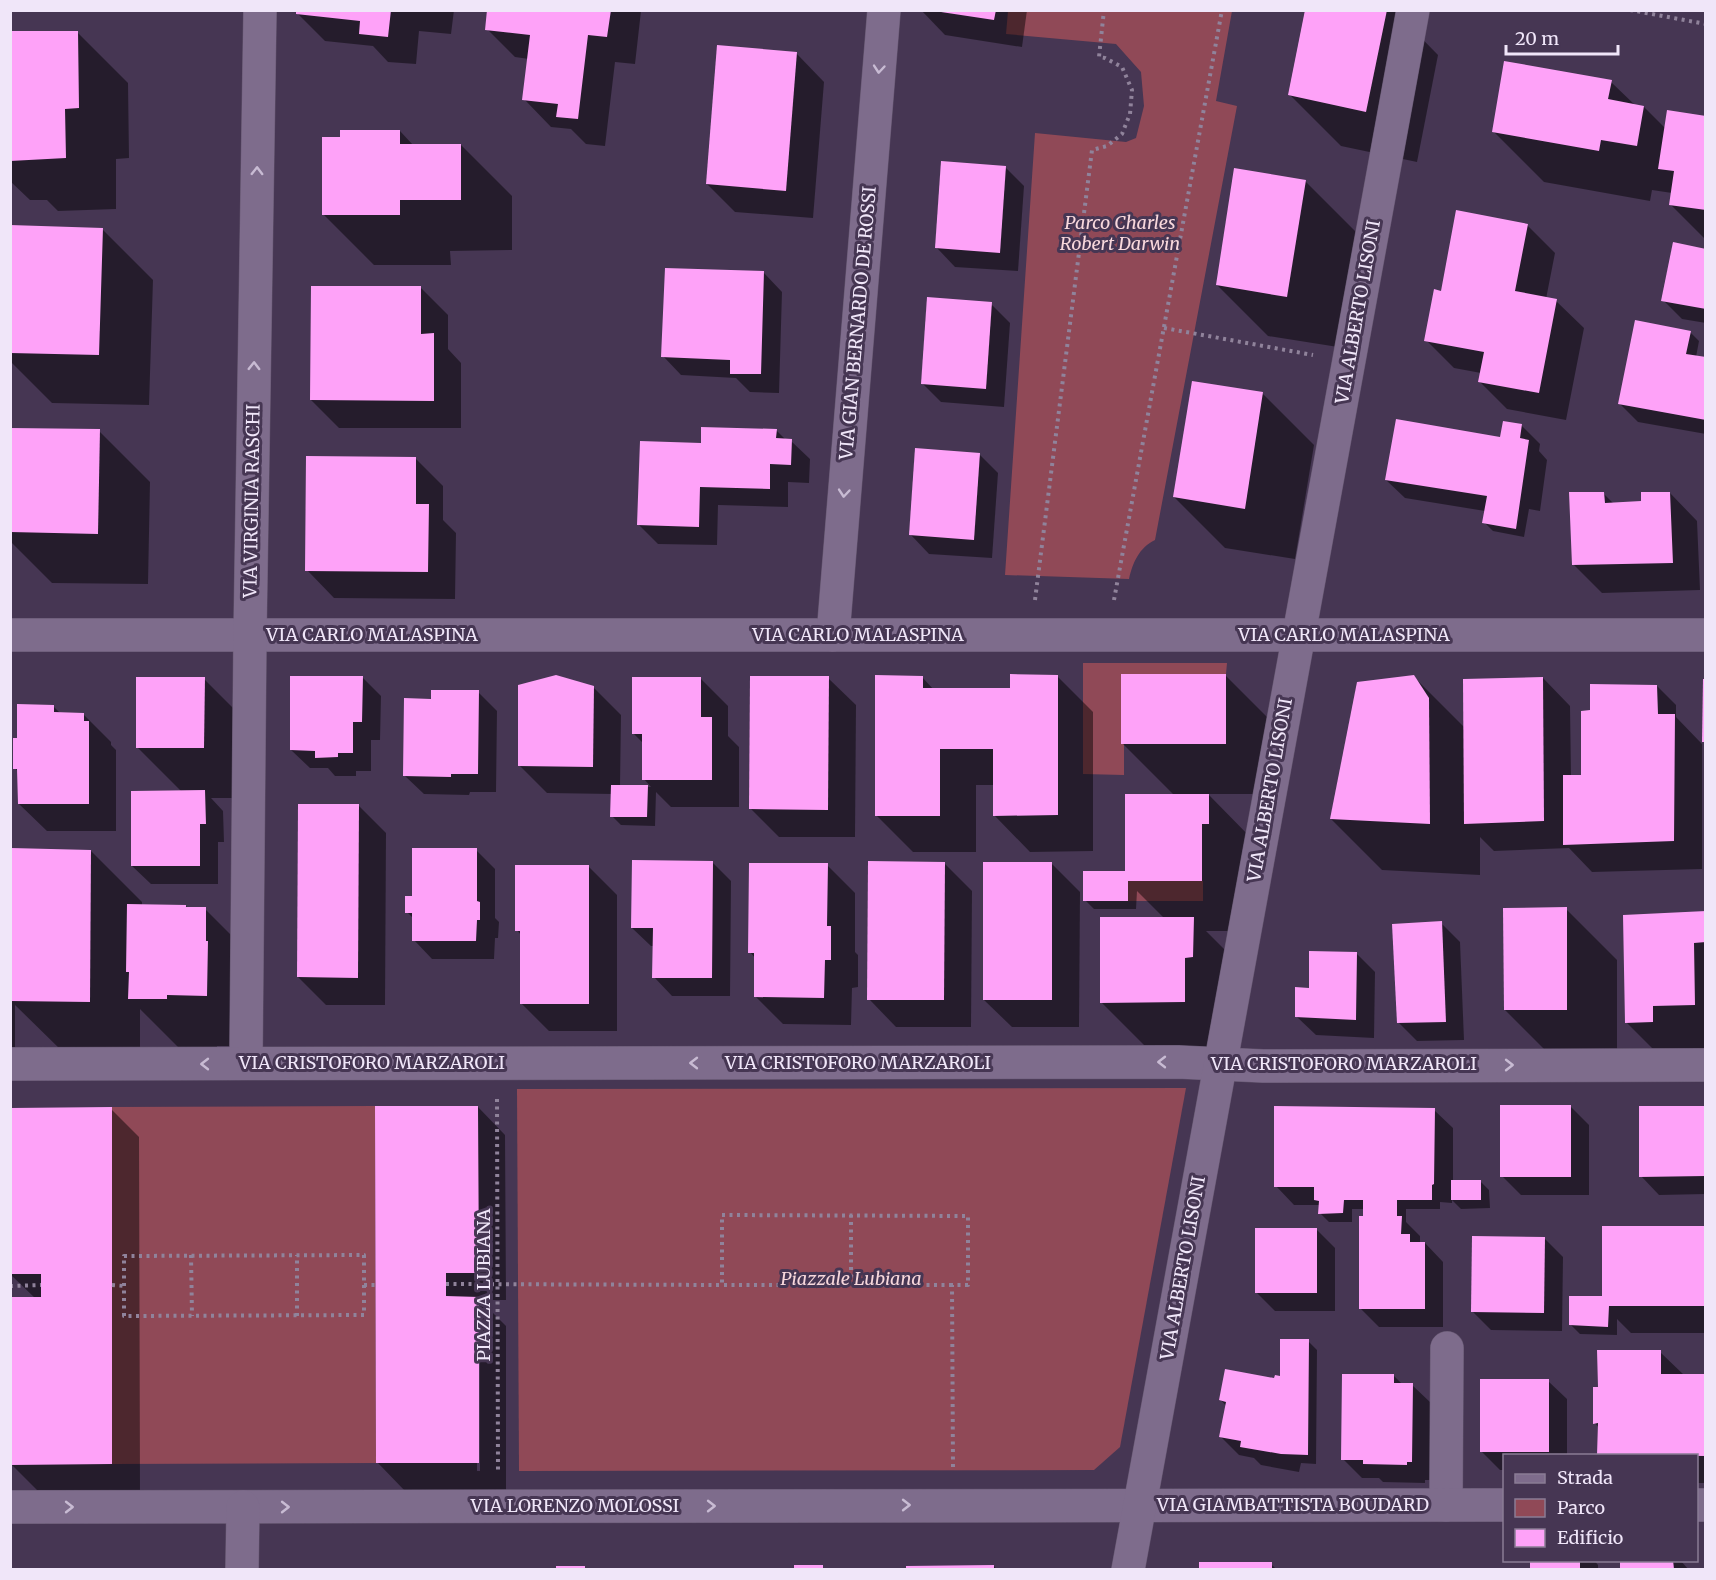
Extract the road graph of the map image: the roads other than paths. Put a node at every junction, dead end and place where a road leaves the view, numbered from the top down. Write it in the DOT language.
graph roads {
  1 [pos="260,10"];
  2 [pos="884,10"];
  3 [pos="1413,10"];
  4 [pos="10,634"];
  5 [pos="250,634"];
  6 [pos="833,635"];
  7 [pos="1299,635"];
  8 [pos="1706,635"];
  9 [pos="10,1064"];
  10 [pos="246,1064"];
  11 [pos="1220,1064"];
  12 [pos="1706,1065"];
  13 [pos="1447,1348"];
  14 [pos="1140,1504"];
  15 [pos="1446,1505"];
  16 [pos="1503,1505"];
  17 [pos="10,1507"];
  18 [pos="243,1507"];
  19 [pos="242,1569"];
  20 [pos="1128,1569"];
  5 -- 1 [label="street, VIA VIRGINIA RASCHI, one-way"];
  2 -- 6 [label="street, VIA GIAN BERNARDO DE ROSSI, one-way"];
  3 -- 7 [label="street, VIA ALBERTO LISONI"];
  4 -- 5 [label="street, VIA CARLO MALASPINA"];
  5 -- 6 [label="street, VIA CARLO MALASPINA"];
  5 -- 10 [label="street, VIA VIRGINIA RASCHI"];
  6 -- 7 [label="street, VIA CARLO MALASPINA"];
  7 -- 8 [label="street, VIA CARLO MALASPINA"];
  7 -- 11 [label="street, VIA ALBERTO LISONI"];
  10 -- 9 [label="street, VIA CRISTOFORO MARZAROLI, one-way"];
  11 -- 10 [label="street, VIA CRISTOFORO MARZAROLI, one-way"];
  11 -- 12 [label="street, VIA CRISTOFORO MARZAROLI, one-way"];
  11 -- 14 [label="street, VIA ALBERTO LISONI"];
  13 -- 15 [label="street, VIA GIAMBATTISTA BOUDARD"];
  14 -- 15 [label="street, VIA GIAMBATTISTA BOUDARD"];
  18 -- 14 [label="street, VIA LORENZO MOLOSSI, one-way"];
  14 -- 20 [label="street, VIA ALBERTO LISONI"];
  15 -- 16 [label="street, VIA GIAMBATTISTA BOUDARD"];
  17 -- 18 [label="street, VIA LORENZO MOLOSSI, one-way"];
  18 -- 19 [label="street"];
}
